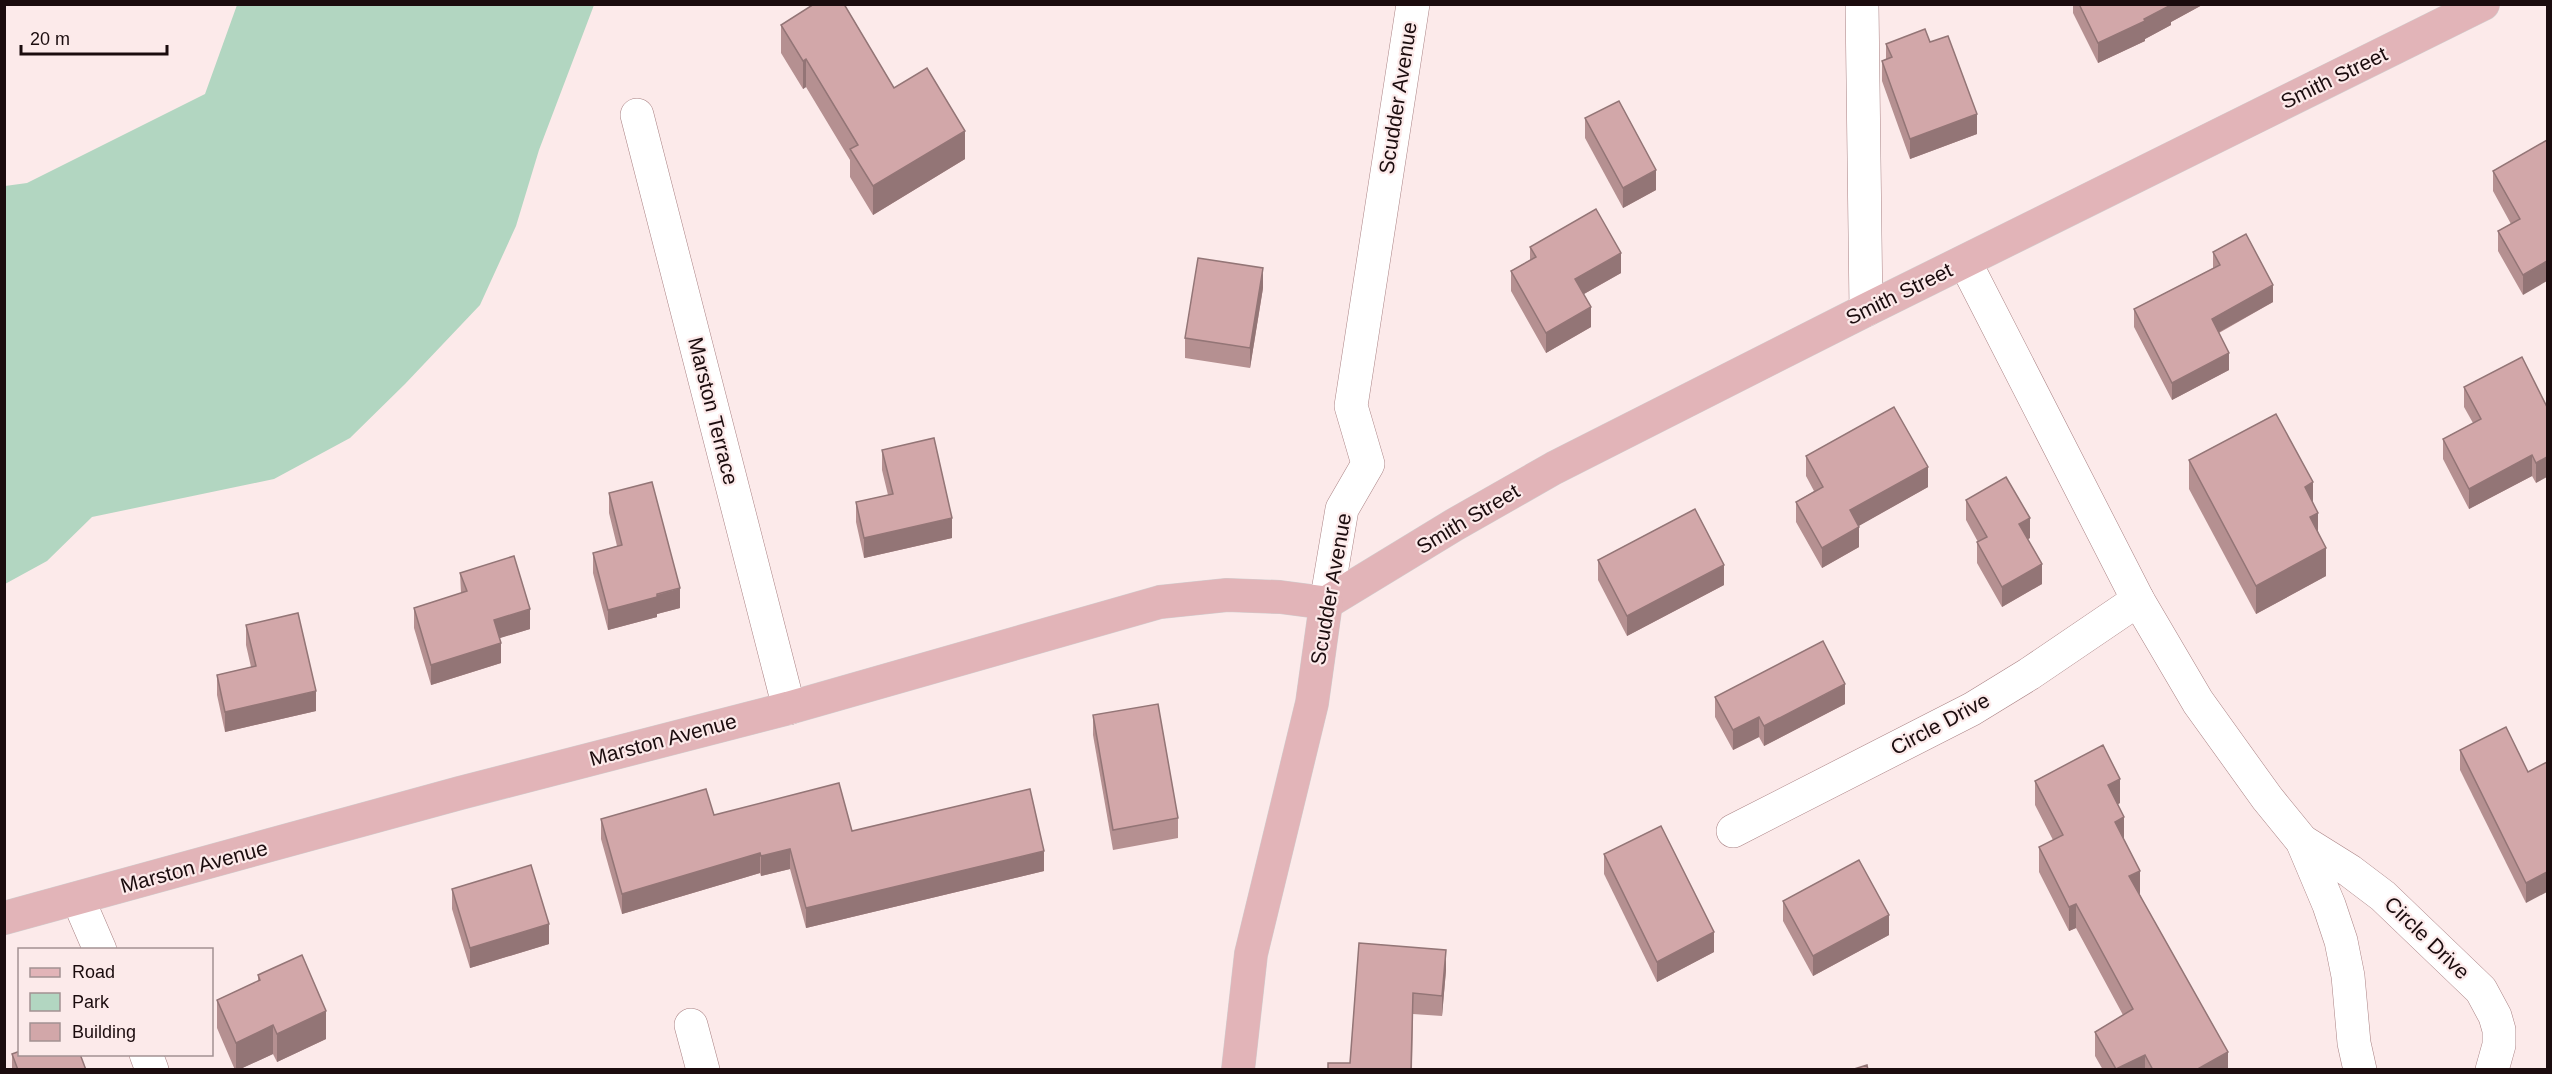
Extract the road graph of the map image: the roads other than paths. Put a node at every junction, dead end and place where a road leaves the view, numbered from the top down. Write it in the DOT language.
graph roads {
  1 [pos="1413,4"];
  2 [pos="1862,4"];
  3 [pos="2482,5"];
  4 [pos="637,115"];
  5 [pos="1965,262"];
  6 [pos="1866,310"];
  7 [pos="2138,600"];
  8 [pos="1326,603"];
  9 [pos="789,708"];
  10 [pos="1732,831"];
  11 [pos="2301,841"];
  12 [pos="78,899"];
  13 [pos="4,918"];
  14 [pos="99,948"];
  15 [pos="691,1025"];
  16 [pos="703,1070"];
  17 [pos="1238,1070"];
  18 [pos="2361,1070"];
  19 [pos="2492,1070"];
  1 -- 8 [label="street, Scudder Avenue"];
  2 -- 6 [label="street"];
  3 -- 5 [label="main road, Smith Street"];
  4 -- 9 [label="street, Marston Terrace"];
  5 -- 6 [label="main road, Smith Street"];
  5 -- 7 [label="street, Circle Drive"];
  6 -- 8 [label="main road, Smith Street"];
  7 -- 10 [label="street, Circle Drive"];
  7 -- 11 [label="street, Circle Drive"];
  8 -- 9 [label="main road, Marston Avenue"];
  8 -- 17 [label="main road, Scudder Avenue"];
  9 -- 12 [label="main road, Marston Avenue"];
  11 -- 18 [label="street, Circle Drive"];
  11 -- 19 [label="street, Circle Drive"];
  12 -- 13 [label="main road, Marston Avenue"];
  12 -- 14 [label="street"];
  15 -- 16 [label="street"];
}
